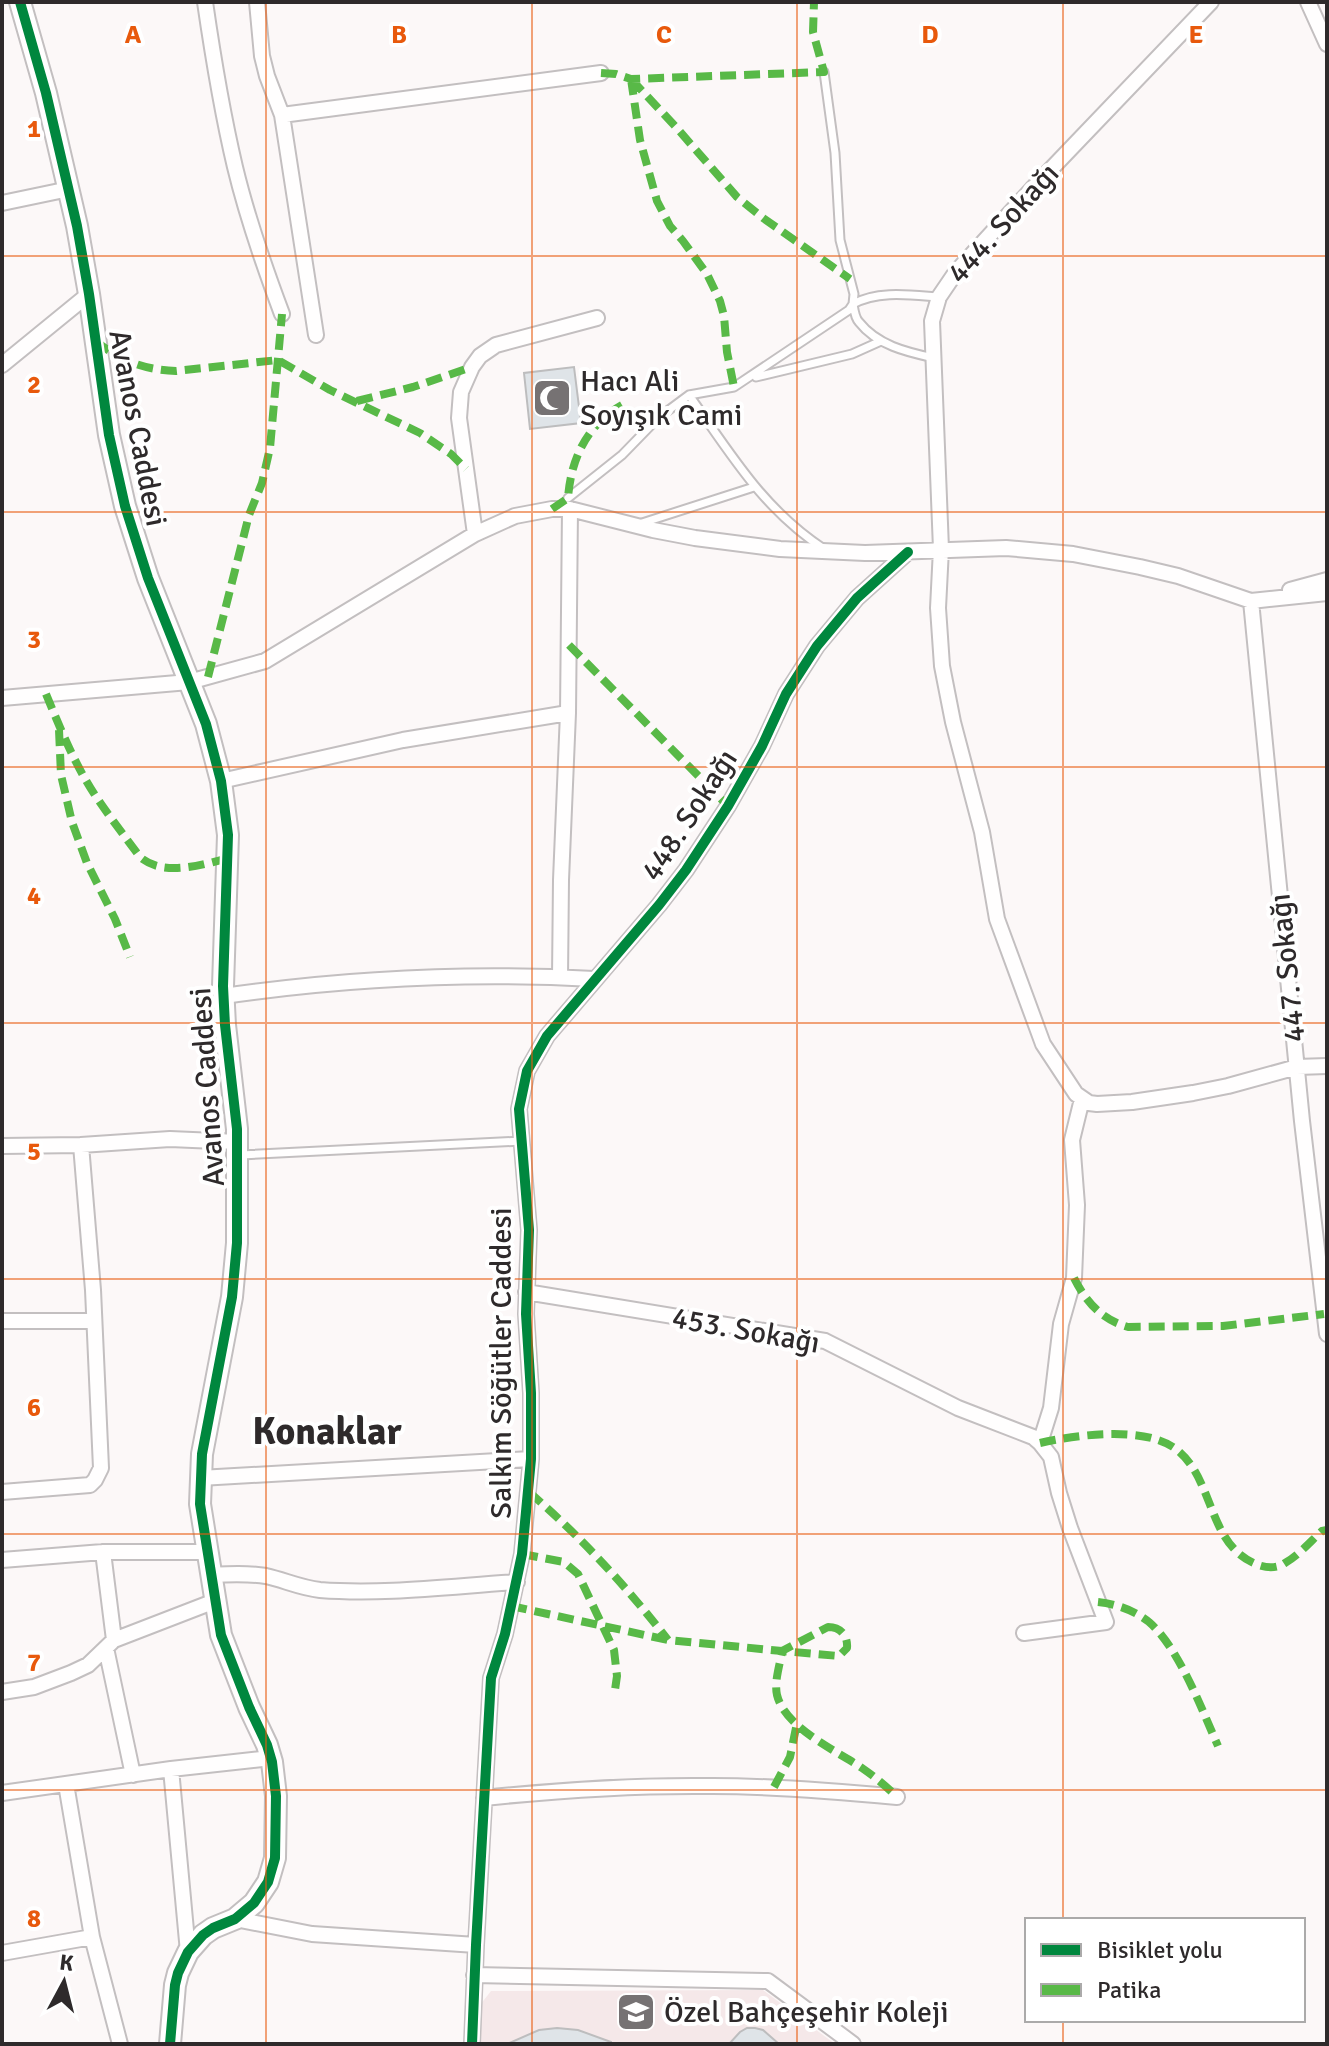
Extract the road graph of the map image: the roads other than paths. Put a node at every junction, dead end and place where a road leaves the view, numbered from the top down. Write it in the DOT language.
graph roads {
  1 [pos="20,2"];
  2 [pos="205,2"];
  3 [pos="257,2"];
  4 [pos="1211,2"];
  5 [pos="1308,2"];
  6 [pos="1327,44"];
  7 [pos="824,72"];
  8 [pos="601,73"];
  9 [pos="282,115"];
  10 [pos="69,189"];
  11 [pos="2,203"];
  12 [pos="89,294"];
  13 [pos="939,297"];
  14 [pos="853,304"];
  15 [pos="282,314"];
  16 [pos="597,318"];
  17 [pos="316,335"];
  18 [pos="881,341"];
  19 [pos="934,358"];
  20 [pos="2,365"];
  21 [pos="749,379"];
  22 [pos="689,395"];
  23 [pos="754,487"];
  24 [pos="569,503"];
  25 [pos="635,525"];
  26 [pos="475,534"];
  27 [pos="941,549"];
  28 [pos="828,552"];
  29 [pos="908,552"];
  30 [pos="1327,580"];
  31 [pos="1327,593"];
  32 [pos="1251,601"];
  33 [pos="189,682"];
  34 [pos="2,698"];
  35 [pos="568,713"];
  36 [pos="221,781"];
  37 [pos="560,977"];
  38 [pos="594,979"];
  39 [pos="224,996"];
  40 [pos="1327,1066"];
  41 [pos="1297,1067"];
  42 [pos="1082,1099"];
  43 [pos="519,1109"];
  44 [pos="522,1141"];
  45 [pos="81,1145"];
  46 [pos="2,1146"];
  47 [pos="238,1149"];
  48 [pos="526,1292"];
  49 [pos="1326,1314"];
  50 [pos="2,1321"];
  51 [pos="94,1321"];
  52 [pos="1327,1334"];
  53 [pos="1040,1443"];
  54 [pos="531,1459"];
  55 [pos="200,1478"];
  56 [pos="2,1492"];
  57 [pos="103,1552"];
  58 [pos="207,1552"];
  59 [pos="2,1560"];
  60 [pos="210,1575"];
  61 [pos="517,1582"];
  62 [pos="215,1601"];
  63 [pos="1024,1633"];
  64 [pos="110,1644"];
  65 [pos="2,1692"];
  66 [pos="271,1758"];
  67 [pos="171,1769"];
  68 [pos="133,1775"];
  69 [pos="66,1784"];
  70 [pos="2,1793"];
  71 [pos="897,1797"];
  72 [pos="484,1798"];
  73 [pos="235,1919"];
  74 [pos="92,1937"];
  75 [pos="476,1945"];
  76 [pos="188,1952"];
  77 [pos="2,1953"];
  78 [pos="474,1975"];
  79 [pos="120,2044"];
  80 [pos="170,2044"];
  81 [pos="472,2044"];
  82 [pos="853,2044"];
  1 -- 10 [label="street, Avanos Caddesi"];
  2 -- 15 [label="street"];
  3 -- 9 [label="street"];
  4 -- 13 [label="street, 444. Sokağı"];
  5 -- 6 [label="street"];
  7 -- 14 [label="lane"];
  8 -- 9 [label="street"];
  9 -- 17 [label="street"];
  10 -- 11 [label="street"];
  10 -- 12 [label="street, Avanos Caddesi"];
  12 -- 20 [label="street"];
  12 -- 33 [label="street, Avanos Caddesi"];
  13 -- 14 [label="lane"];
  13 -- 19 [label="street, 444. Sokağı"];
  14 -- 18 [label="lane"];
  14 -- 21 [label="lane"];
  16 -- 26 [label="street"];
  18 -- 19 [label="lane"];
  18 -- 21 [label="lane"];
  19 -- 27 [label="street, 444. Sokağı"];
  21 -- 22 [label="lane"];
  22 -- 23 [label="lane"];
  22 -- 24 [label="lane"];
  23 -- 25 [label="lane"];
  23 -- 28 [label="lane"];
  24 -- 25 [label="street"];
  24 -- 26 [label="street"];
  24 -- 35 [label="street"];
  25 -- 28 [label="street"];
  26 -- 33 [label="street"];
  27 -- 29 [label="street"];
  27 -- 32 [label="street"];
  27 -- 42 [label="street, 444. Sokağı"];
  28 -- 29 [label="street"];
  29 -- 38 [label="street, 448. Sokağı"];
  30 -- 32 [label="street"];
  31 -- 32 [label="street"];
  32 -- 41 [label="street, 447. Sokağı"];
  33 -- 34 [label="street"];
  33 -- 36 [label="street, Avanos Caddesi"];
  35 -- 36 [label="street"];
  35 -- 37 [label="street"];
  36 -- 39 [label="street, Avanos Caddesi"];
  37 -- 38 [label="street"];
  37 -- 39 [label="street"];
  38 -- 43 [label="street, 448. Sokağı"];
  39 -- 47 [label="street, Avanos Caddesi"];
  40 -- 41 [label="street"];
  41 -- 42 [label="street"];
  41 -- 49 [label="street, 447. Sokağı"];
  42 -- 53 [label="street"];
  43 -- 44 [label="street, Salkım Söğütler Caddesi"];
  44 -- 47 [label="lane"];
  44 -- 48 [label="street, Salkım Söğütler Caddesi"];
  45 -- 46 [label="street"];
  45 -- 47 [label="street"];
  45 -- 51 [label="street"];
  47 -- 55 [label="street, Avanos Caddesi"];
  48 -- 53 [label="street, 453. Sokağı"];
  48 -- 54 [label="street, Salkım Söğütler Caddesi"];
  49 -- 52 [label="street, 447. Sokağı"];
  50 -- 51 [label="street"];
  51 -- 56 [label="street"];
  53 -- 63 [label="street"];
  54 -- 55 [label="street"];
  54 -- 61 [label="street, Salkım Söğütler Caddesi"];
  55 -- 58 [label="street, Avanos Caddesi"];
  57 -- 58 [label="street"];
  57 -- 59 [label="street"];
  57 -- 64 [label="street"];
  58 -- 60 [label="street, Avanos Caddesi"];
  60 -- 61 [label="street"];
  60 -- 62 [label="street, Avanos Caddesi"];
  61 -- 72 [label="street, Salkım Söğütler Caddesi"];
  62 -- 64 [label="street"];
  62 -- 66 [label="street, Avanos Caddesi"];
  64 -- 65 [label="street"];
  64 -- 68 [label="street"];
  66 -- 67 [label="street"];
  66 -- 73 [label="street, Avanos Caddesi"];
  67 -- 68 [label="street"];
  67 -- 76 [label="street"];
  68 -- 69 [label="street"];
  69 -- 70 [label="street"];
  69 -- 74 [label="street"];
  71 -- 72 [label="street"];
  72 -- 75 [label="street, Salkım Söğütler Caddesi"];
  73 -- 75 [label="street"];
  73 -- 76 [label="street, Avanos Caddesi"];
  74 -- 77 [label="street"];
  74 -- 79 [label="street"];
  75 -- 78 [label="street, Salkım Söğütler Caddesi"];
  76 -- 80 [label="street, Avanos Caddesi"];
  78 -- 81 [label="street, Salkım Söğütler Caddesi"];
  78 -- 82 [label="street"];
}
